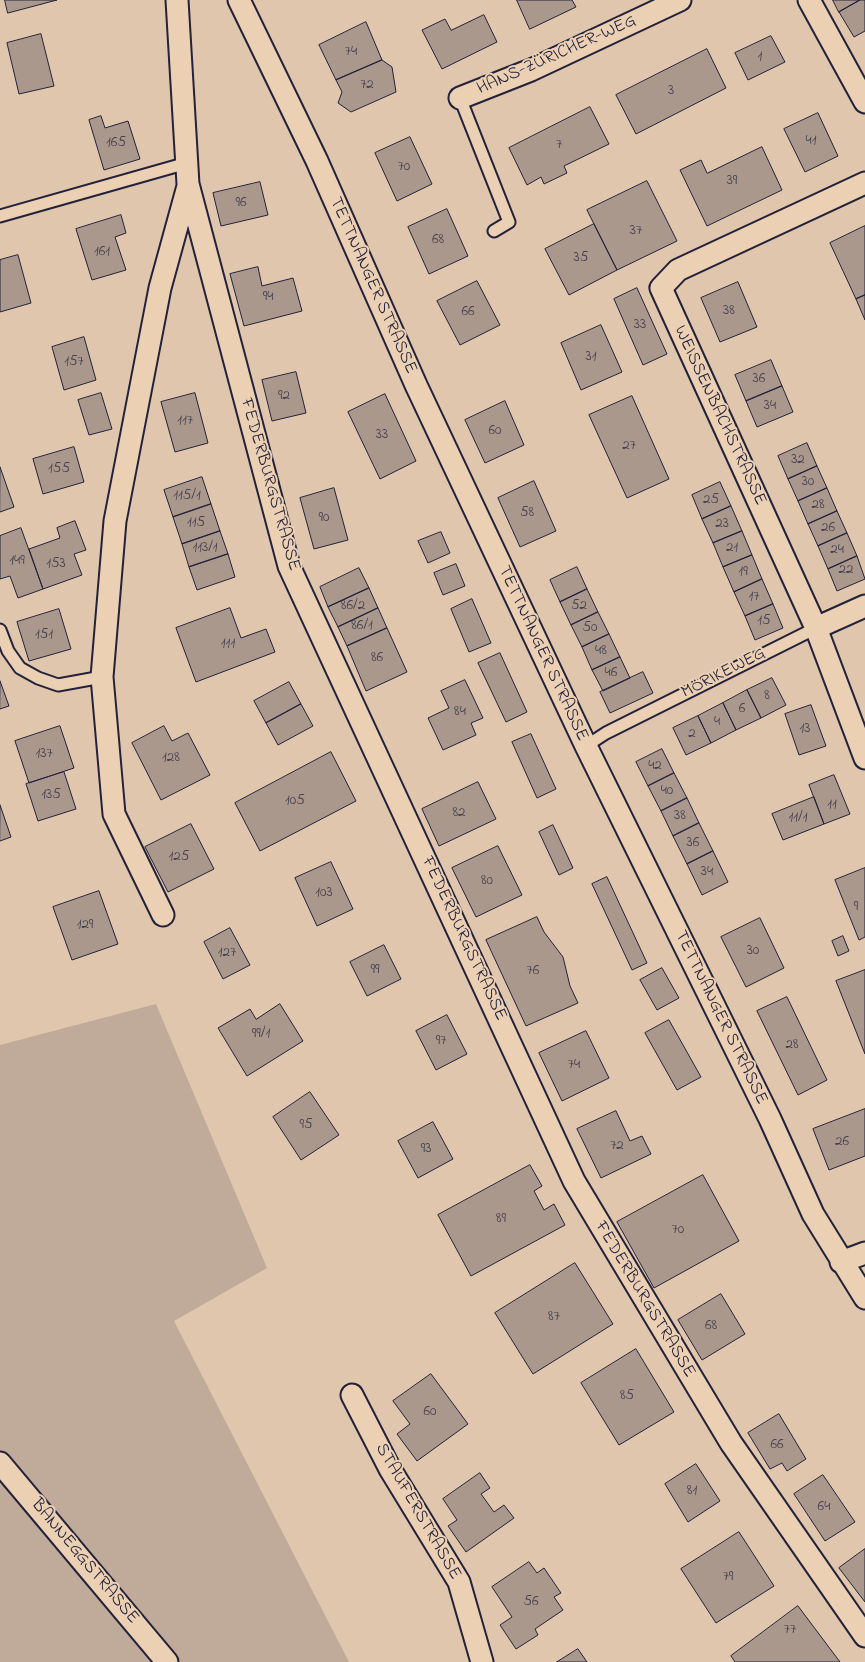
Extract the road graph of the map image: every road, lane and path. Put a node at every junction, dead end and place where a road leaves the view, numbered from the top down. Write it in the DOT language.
graph roads {
  1 [pos="177,0"];
  2 [pos="239,0"];
  3 [pos="680,0"];
  4 [pos="809,0"];
  5 [pos="460,98"];
  6 [pos="865,102"];
  7 [pos="188,173"];
  8 [pos="865,183"];
  9 [pos="0,216"];
  10 [pos="494,231"];
  11 [pos="865,606"];
  12 [pos="816,628"];
  13 [pos="0,630"];
  14 [pos="102,677"];
  15 [pos="586,746"];
  16 [pos="865,758"];
  17 [pos="163,915"];
  18 [pos="865,1254"];
  19 [pos="841,1262"];
  20 [pos="865,1298"];
  21 [pos="352,1395"];
  22 [pos="0,1463"];
  23 [pos="865,1636"];
  24 [pos="167,1662"];
  25 [pos="482,1662"];
  1 -- 7 [label="street, FEDERBURGSTRASSE"];
  2 -- 15 [label="street, TETTNANGER STRASSE"];
  3 -- 5 [label="street, HANS-ZÜRICHER-WEG"];
  4 -- 6 [label="street"];
  5 -- 10 [label="lane"];
  7 -- 9 [label="lane"];
  7 -- 14 [label="street, FEDERBURGSTRASSE"];
  7 -- 23 [label="street, FEDERBURGSTRASSE"];
  8 -- 12 [label="street, WEISSENBACHSTRASSE"];
  11 -- 12 [label="street, MÖRIKEWEG"];
  12 -- 15 [label="lane, MÖRIKEWEG"];
  12 -- 16 [label="street, WEISSENBACHSTRASSE"];
  13 -- 14 [label="lane"];
  14 -- 17 [label="street, FEDERBURGSTRASSE"];
  15 -- 19 [label="street, TETTNANGER STRASSE"];
  18 -- 19 [label="street"];
  19 -- 20 [label="street, TETTNANGER STRASSE"];
  21 -- 25 [label="street, STAUFERSTRASSE"];
  22 -- 24 [label="street, BANNEGGSTRASSE"];
}
